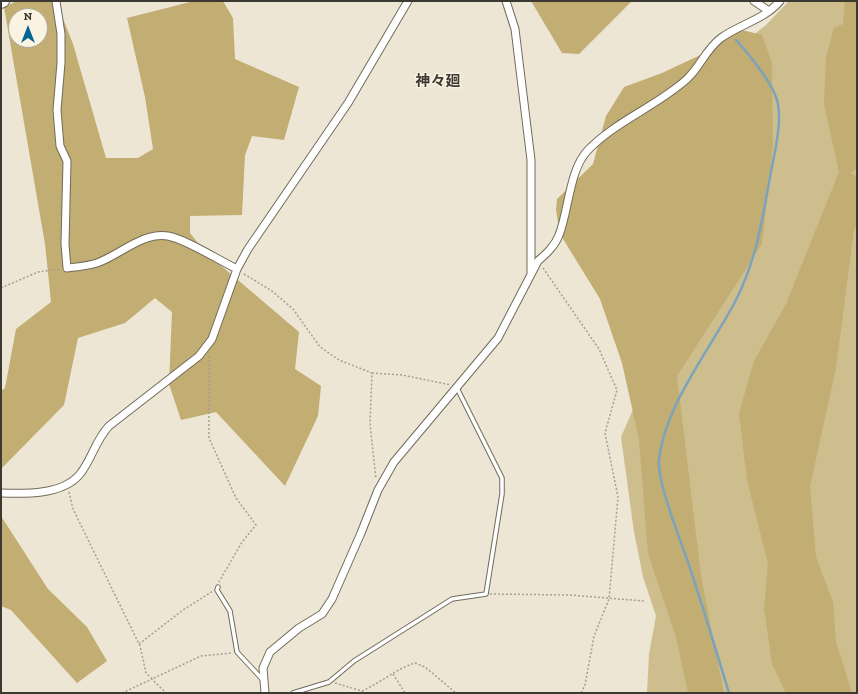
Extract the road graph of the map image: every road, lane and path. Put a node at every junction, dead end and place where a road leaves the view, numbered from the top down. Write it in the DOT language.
graph roads {
  1 [pos="56,1"];
  2 [pos="408,1"];
  3 [pos="506,1"];
  4 [pos="754,1"];
  5 [pos="780,1"];
  6 [pos="769,11"];
  7 [pos="538,261"];
  8 [pos="67,268"];
  9 [pos="237,269"];
  10 [pos="531,276"];
  11 [pos="1,288"];
  12 [pos="209,344"];
  13 [pos="372,373"];
  14 [pos="457,388"];
  15 [pos="68,484"];
  16 [pos="378,490"];
  17 [pos="1,493"];
  18 [pos="218,587"];
  19 [pos="486,594"];
  20 [pos="609,599"];
  21 [pos="644,601"];
  22 [pos="139,644"];
  23 [pos="237,652"];
  24 [pos="393,674"];
  25 [pos="152,679"];
  26 [pos="264,681"];
  27 [pos="329,682"];
  28 [pos="362,692"];
  29 [pos="122,693"];
  30 [pos="166,693"];
  31 [pos="266,693"];
  32 [pos="293,693"];
  33 [pos="405,693"];
  34 [pos="456,693"];
  35 [pos="581,693"];
  1 -- 8 [label="street"];
  2 -- 9 [label="street"];
  3 -- 10 [label="street"];
  4 -- 6 [label="street"];
  5 -- 6 [label="street"];
  6 -- 7 [label="street"];
  7 -- 10 [label="street"];
  7 -- 20 [label="path"];
  8 -- 9 [label="street"];
  8 -- 11 [label="path"];
  9 -- 12 [label="street"];
  9 -- 13 [label="path"];
  10 -- 14 [label="street"];
  12 -- 15 [label="street"];
  12 -- 18 [label="path"];
  13 -- 14 [label="path"];
  13 -- 16 [label="path"];
  14 -- 16 [label="street"];
  14 -- 19 [label="lane"];
  15 -- 17 [label="street"];
  15 -- 22 [label="path"];
  16 -- 26 [label="street"];
  18 -- 22 [label="path"];
  18 -- 23 [label="lane"];
  19 -- 20 [label="path"];
  19 -- 27 [label="lane"];
  20 -- 21 [label="path"];
  20 -- 35 [label="path"];
  22 -- 25 [label="path"];
  23 -- 25 [label="path"];
  23 -- 26 [label="lane"];
  24 -- 28 [label="path"];
  24 -- 33 [label="path"];
  24 -- 34 [label="path"];
  25 -- 29 [label="path"];
  25 -- 30 [label="path"];
  26 -- 31 [label="street"];
  27 -- 28 [label="path"];
  27 -- 32 [label="lane"];
}
